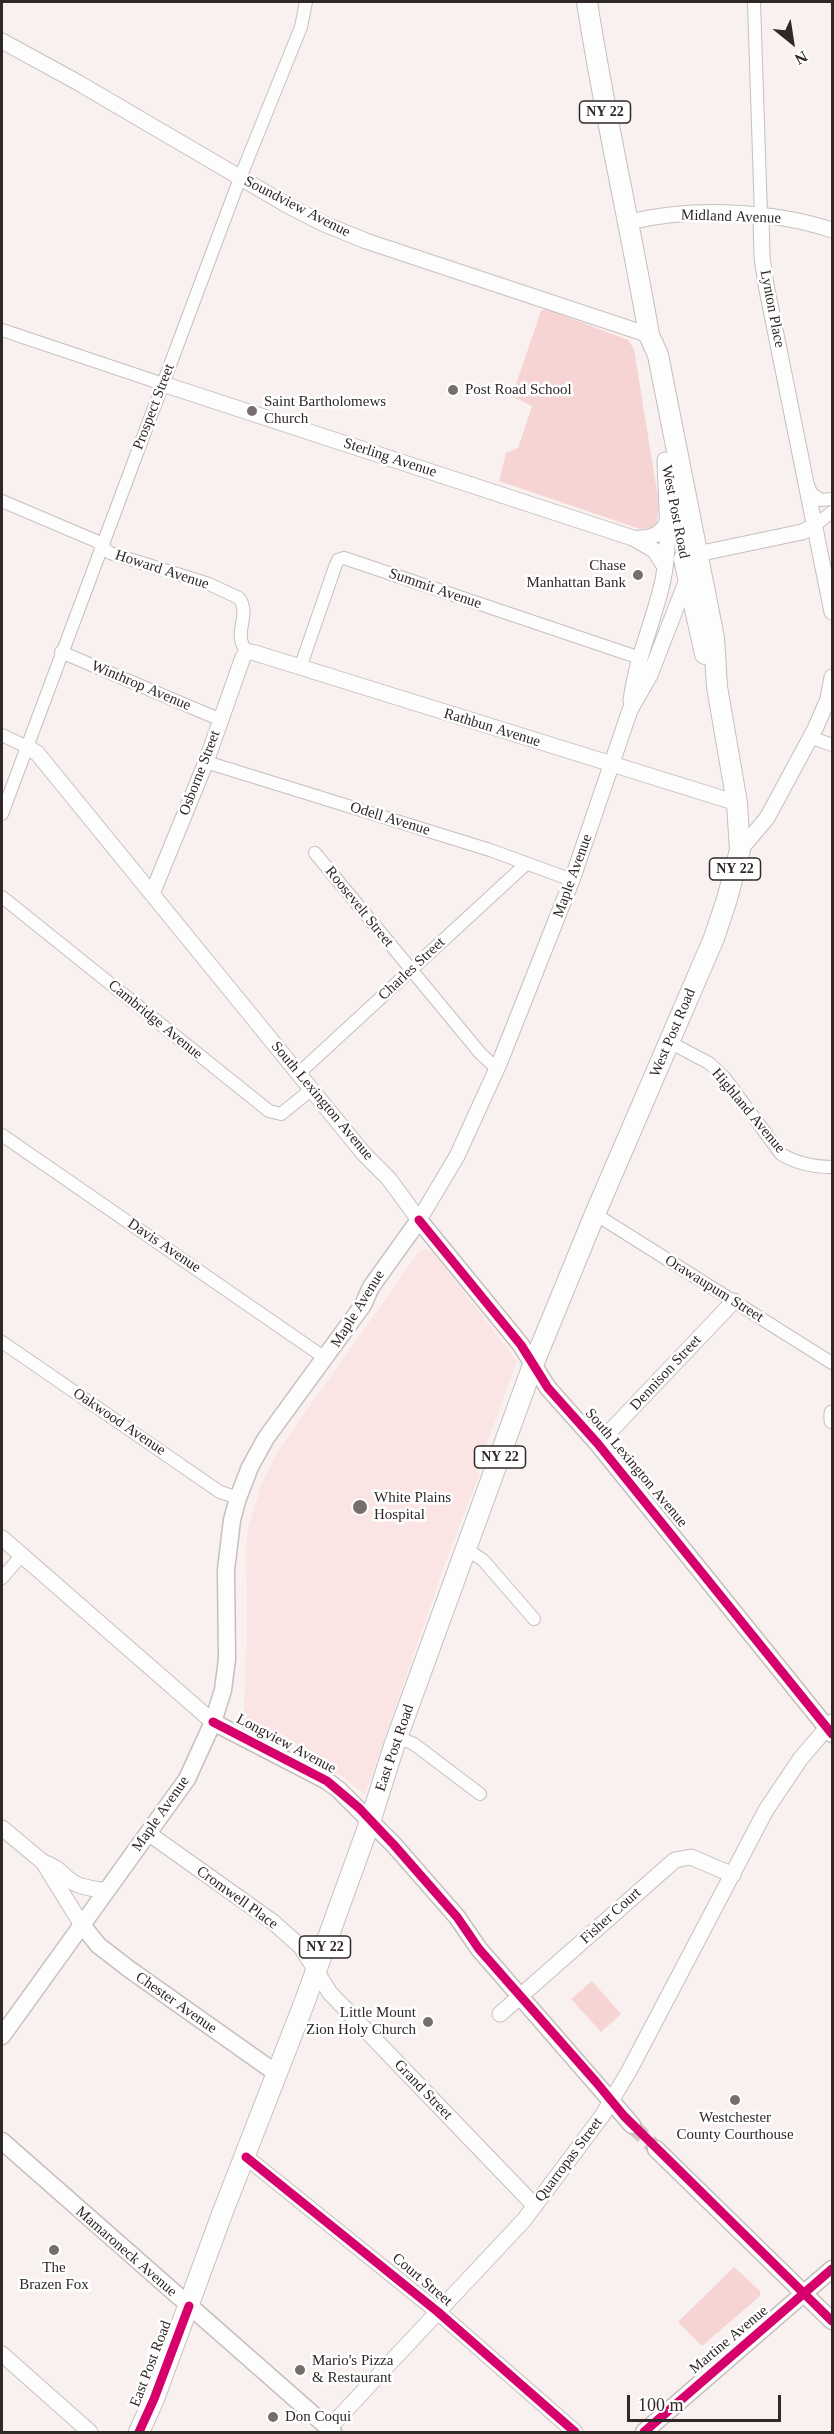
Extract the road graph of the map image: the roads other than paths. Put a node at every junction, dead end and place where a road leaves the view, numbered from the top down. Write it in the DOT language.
graph roads {
  1 [pos="306,2"];
  2 [pos="587,2"];
  3 [pos="754,2"];
  4 [pos="2,41"];
  5 [pos="240,178"];
  6 [pos="761,216"];
  7 [pos="628,222"];
  8 [pos="832,227"];
  9 [pos="2,330"];
  10 [pos="648,335"];
  11 [pos="163,384"];
  12 [pos="665,460"];
  13 [pos="805,480"];
  14 [pos="832,500"];
  15 [pos="2,501"];
  16 [pos="832,512"];
  17 [pos="668,520"];
  18 [pos="814,526"];
  19 [pos="633,538"];
  20 [pos="102,546"];
  21 [pos="697,554"];
  22 [pos="665,567"];
  23 [pos="688,577"];
  24 [pos="832,612"];
  25 [pos="61,652"];
  26 [pos="247,652"];
  27 [pos="640,658"];
  28 [pos="300,668"];
  29 [pos="832,677"];
  30 [pos="717,687"];
  31 [pos="630,710"];
  32 [pos="221,720"];
  33 [pos="2,735"];
  34 [pos="810,737"];
  35 [pos="832,745"];
  36 [pos="27,747"];
  37 [pos="206,762"];
  38 [pos="612,764"];
  39 [pos="737,803"];
  40 [pos="2,814"];
  41 [pos="740,850"];
  42 [pos="315,853"];
  43 [pos="526,864"];
  44 [pos="572,880"];
  45 [pos="152,894"];
  46 [pos="2,897"];
  47 [pos="411,970"];
  48 [pos="669,1042"];
  49 [pos="497,1069"];
  50 [pos="298,1074"];
  51 [pos="312,1089"];
  52 [pos="2,1135"];
  53 [pos="832,1167"];
  54 [pos="595,1214"];
  55 [pos="419,1220"];
  56 [pos="734,1302"];
  57 [pos="2,1342"];
  58 [pos="325,1358"];
  59 [pos="832,1363"];
  60 [pos="533,1365"];
  61 [pos="598,1444"];
  62 [pos="238,1498"];
  63 [pos="2,1538"];
  64 [pos="466,1549"];
  65 [pos="22,1555"];
  66 [pos="2,1578"];
  67 [pos="534,1619"];
  68 [pos="213,1722"];
  69 [pos="831,1728"];
  70 [pos="397,1737"];
  71 [pos="480,1794"];
  72 [pos="371,1819"];
  73 [pos="2,1828"];
  74 [pos="148,1833"];
  75 [pos="43,1862"];
  76 [pos="733,1875"];
  77 [pos="73,1882"];
  78 [pos="106,1891"];
  79 [pos="82,1925"];
  80 [pos="316,1971"];
  81 [pos="521,1996"];
  82 [pos="500,2014"];
  83 [pos="2,2036"];
  84 [pos="276,2073"];
  85 [pos="612,2102"];
  86 [pos="632,2125"];
  87 [pos="2,2141"];
  88 [pos="656,2150"];
  89 [pos="246,2157"];
  90 [pos="535,2206"];
  91 [pos="832,2269"];
  92 [pos="804,2294"];
  93 [pos="189,2306"];
  94 [pos="438,2312"];
  95 [pos="832,2321"];
  96 [pos="5,2363"];
  97 [pos="331,2431"];
  98 [pos="90,2433"];
  99 [pos="139,2433"];
  100 [pos="575,2433"];
  101 [pos="644,2433"];
  1 -- 5 [label="street, Prospect Street"];
  2 -- 7 [label="main road, West Post Road / NY 22"];
  3 -- 6 [label="street, Lynton Place"];
  4 -- 5 [label="street, Soundview Avenue"];
  5 -- 10 [label="street, Soundview Avenue"];
  5 -- 11 [label="street, Prospect Street"];
  6 -- 7 [label="street, Midland Avenue"];
  6 -- 8 [label="street, Midland Avenue"];
  6 -- 13 [label="street, Lynton Place"];
  7 -- 10 [label="main road, West Post Road / NY 22"];
  9 -- 11 [label="street, Sterling Avenue"];
  10 -- 12 [label="main road, West Post Road / NY 22"];
  10 -- 21 [label="main road, West Post Road / NY 22"];
  11 -- 19 [label="street, Sterling Avenue"];
  11 -- 20 [label="street, Prospect Street"];
  12 -- 17 [label="street"];
  12 -- 23 [label="main road, West Post Road / NY 22"];
  13 -- 14 [label="street"];
  13 -- 18 [label="street, Lynton Place"];
  15 -- 20 [label="street, Howard Avenue"];
  16 -- 18 [label="street"];
  17 -- 19 [label="street"];
  17 -- 22 [label="street"];
  18 -- 21 [label="street"];
  18 -- 24 [label="street, Lynton Place"];
  19 -- 22 [label="street, Sterling Avenue"];
  20 -- 25 [label="street, Prospect Street"];
  20 -- 26 [label="street, Howard Avenue"];
  21 -- 23 [label="street, Maple Avenue"];
  21 -- 30 [label="main road, West Post Road / NY 22"];
  22 -- 27 [label="street"];
  23 -- 30 [label="main road, West Post Road / NY 22"];
  23 -- 31 [label="street, Maple Avenue"];
  25 -- 32 [label="street, Winthrop Avenue"];
  25 -- 36 [label="street, Prospect Street"];
  26 -- 28 [label="street, Rathbun Avenue"];
  26 -- 32 [label="street, Osborne Street"];
  27 -- 28 [label="street, Summit Avenue"];
  27 -- 31 [label="street"];
  28 -- 38 [label="street, Rathbun Avenue"];
  29 -- 34 [label="street"];
  30 -- 39 [label="main road, West Post Road / NY 22"];
  31 -- 38 [label="street, Maple Avenue"];
  32 -- 37 [label="street, Osborne Street"];
  33 -- 36 [label="street, South Lexington Avenue"];
  34 -- 35 [label="street"];
  34 -- 41 [label="street"];
  36 -- 40 [label="street, Prospect Street"];
  36 -- 45 [label="street, South Lexington Avenue"];
  37 -- 43 [label="street, Odell Avenue"];
  37 -- 45 [label="street, Osborne Street"];
  38 -- 39 [label="street, Rathbun Avenue"];
  38 -- 44 [label="street, Maple Avenue"];
  39 -- 41 [label="main road, West Post Road / NY 22"];
  41 -- 48 [label="main road, West Post Road / NY 22"];
  42 -- 47 [label="street, Roosevelt Street"];
  43 -- 44 [label="street, Odell Avenue"];
  43 -- 47 [label="street, Charles Street"];
  44 -- 49 [label="street, Maple Avenue"];
  45 -- 50 [label="street, South Lexington Avenue"];
  46 -- 51 [label="street, Cambridge Avenue"];
  47 -- 49 [label="street, Roosevelt Street"];
  47 -- 50 [label="street, Charles Street"];
  48 -- 53 [label="street, Highland Avenue"];
  48 -- 54 [label="main road, West Post Road / NY 22"];
  49 -- 55 [label="street, Maple Avenue"];
  50 -- 51 [label="street, South Lexington Avenue"];
  51 -- 55 [label="street, South Lexington Avenue"];
  52 -- 58 [label="street, Davis Avenue"];
  54 -- 56 [label="street, Orawaupum Street"];
  54 -- 60 [label="main road, West Post Road / NY 22"];
  55 -- 58 [label="main road, Maple Avenue"];
  55 -- 60 [label="main road, South Lexington Avenue"];
  56 -- 59 [label="street, Orawaupum Street"];
  56 -- 61 [label="street, Dennison Street"];
  57 -- 62 [label="street, Oakwood Avenue"];
  58 -- 62 [label="main road, Maple Avenue"];
  60 -- 61 [label="main road, South Lexington Avenue"];
  60 -- 64 [label="main road, East Post Road / NY 22"];
  61 -- 69 [label="main road, South Lexington Avenue"];
  62 -- 68 [label="main road, Maple Avenue"];
  63 -- 65 [label="street, Longview Avenue"];
  64 -- 67 [label="street"];
  64 -- 70 [label="main road, East Post Road / NY 22"];
  65 -- 66 [label="street"];
  65 -- 68 [label="street, Longview Avenue"];
  68 -- 72 [label="main road, Longview Avenue"];
  68 -- 74 [label="main road, Maple Avenue"];
  69 -- 76 [label="street, Quarropas Street"];
  70 -- 71 [label="street"];
  70 -- 72 [label="main road, East Post Road / NY 22"];
  72 -- 80 [label="main road, East Post Road / NY 22"];
  72 -- 81 [label="main road, Longview Avenue"];
  73 -- 75 [label="street"];
  74 -- 78 [label="main road, Maple Avenue"];
  74 -- 80 [label="street, Cromwell Place"];
  75 -- 77 [label="street"];
  75 -- 79 [label="street"];
  76 -- 81 [label="street, Fisher Court"];
  76 -- 85 [label="street, Quarropas Street"];
  77 -- 78 [label="street"];
  77 -- 79 [label="street"];
  78 -- 79 [label="main road, Maple Avenue"];
  79 -- 83 [label="main road, Maple Avenue"];
  79 -- 84 [label="main road, Chester Avenue"];
  80 -- 84 [label="main road, East Post Road / NY 22"];
  80 -- 90 [label="street, Grand Street"];
  81 -- 82 [label="street, Fisher Court"];
  81 -- 85 [label="main road, Longview Avenue"];
  84 -- 89 [label="main road, East Post Road / NY 22"];
  85 -- 86 [label="main road, Longview Avenue"];
  85 -- 90 [label="street, Quarropas Street"];
  87 -- 93 [label="main road, Mamaroneck Avenue"];
  88 -- 92 [label="main road"];
  89 -- 93 [label="main road, East Post Road / NY 22"];
  89 -- 94 [label="street, Court Street"];
  90 -- 94 [label="street, Quarropas Street"];
  91 -- 92 [label="main road, Martine Avenue"];
  92 -- 95 [label="main road"];
  92 -- 101 [label="main road, Martine Avenue"];
  93 -- 97 [label="main road, Mamaroneck Avenue"];
  93 -- 99 [label="main road, East Post Road / NY 22"];
  94 -- 97 [label="street, Quarropas Street"];
  94 -- 100 [label="street, Court Street"];
  96 -- 98 [label="street"];
}
